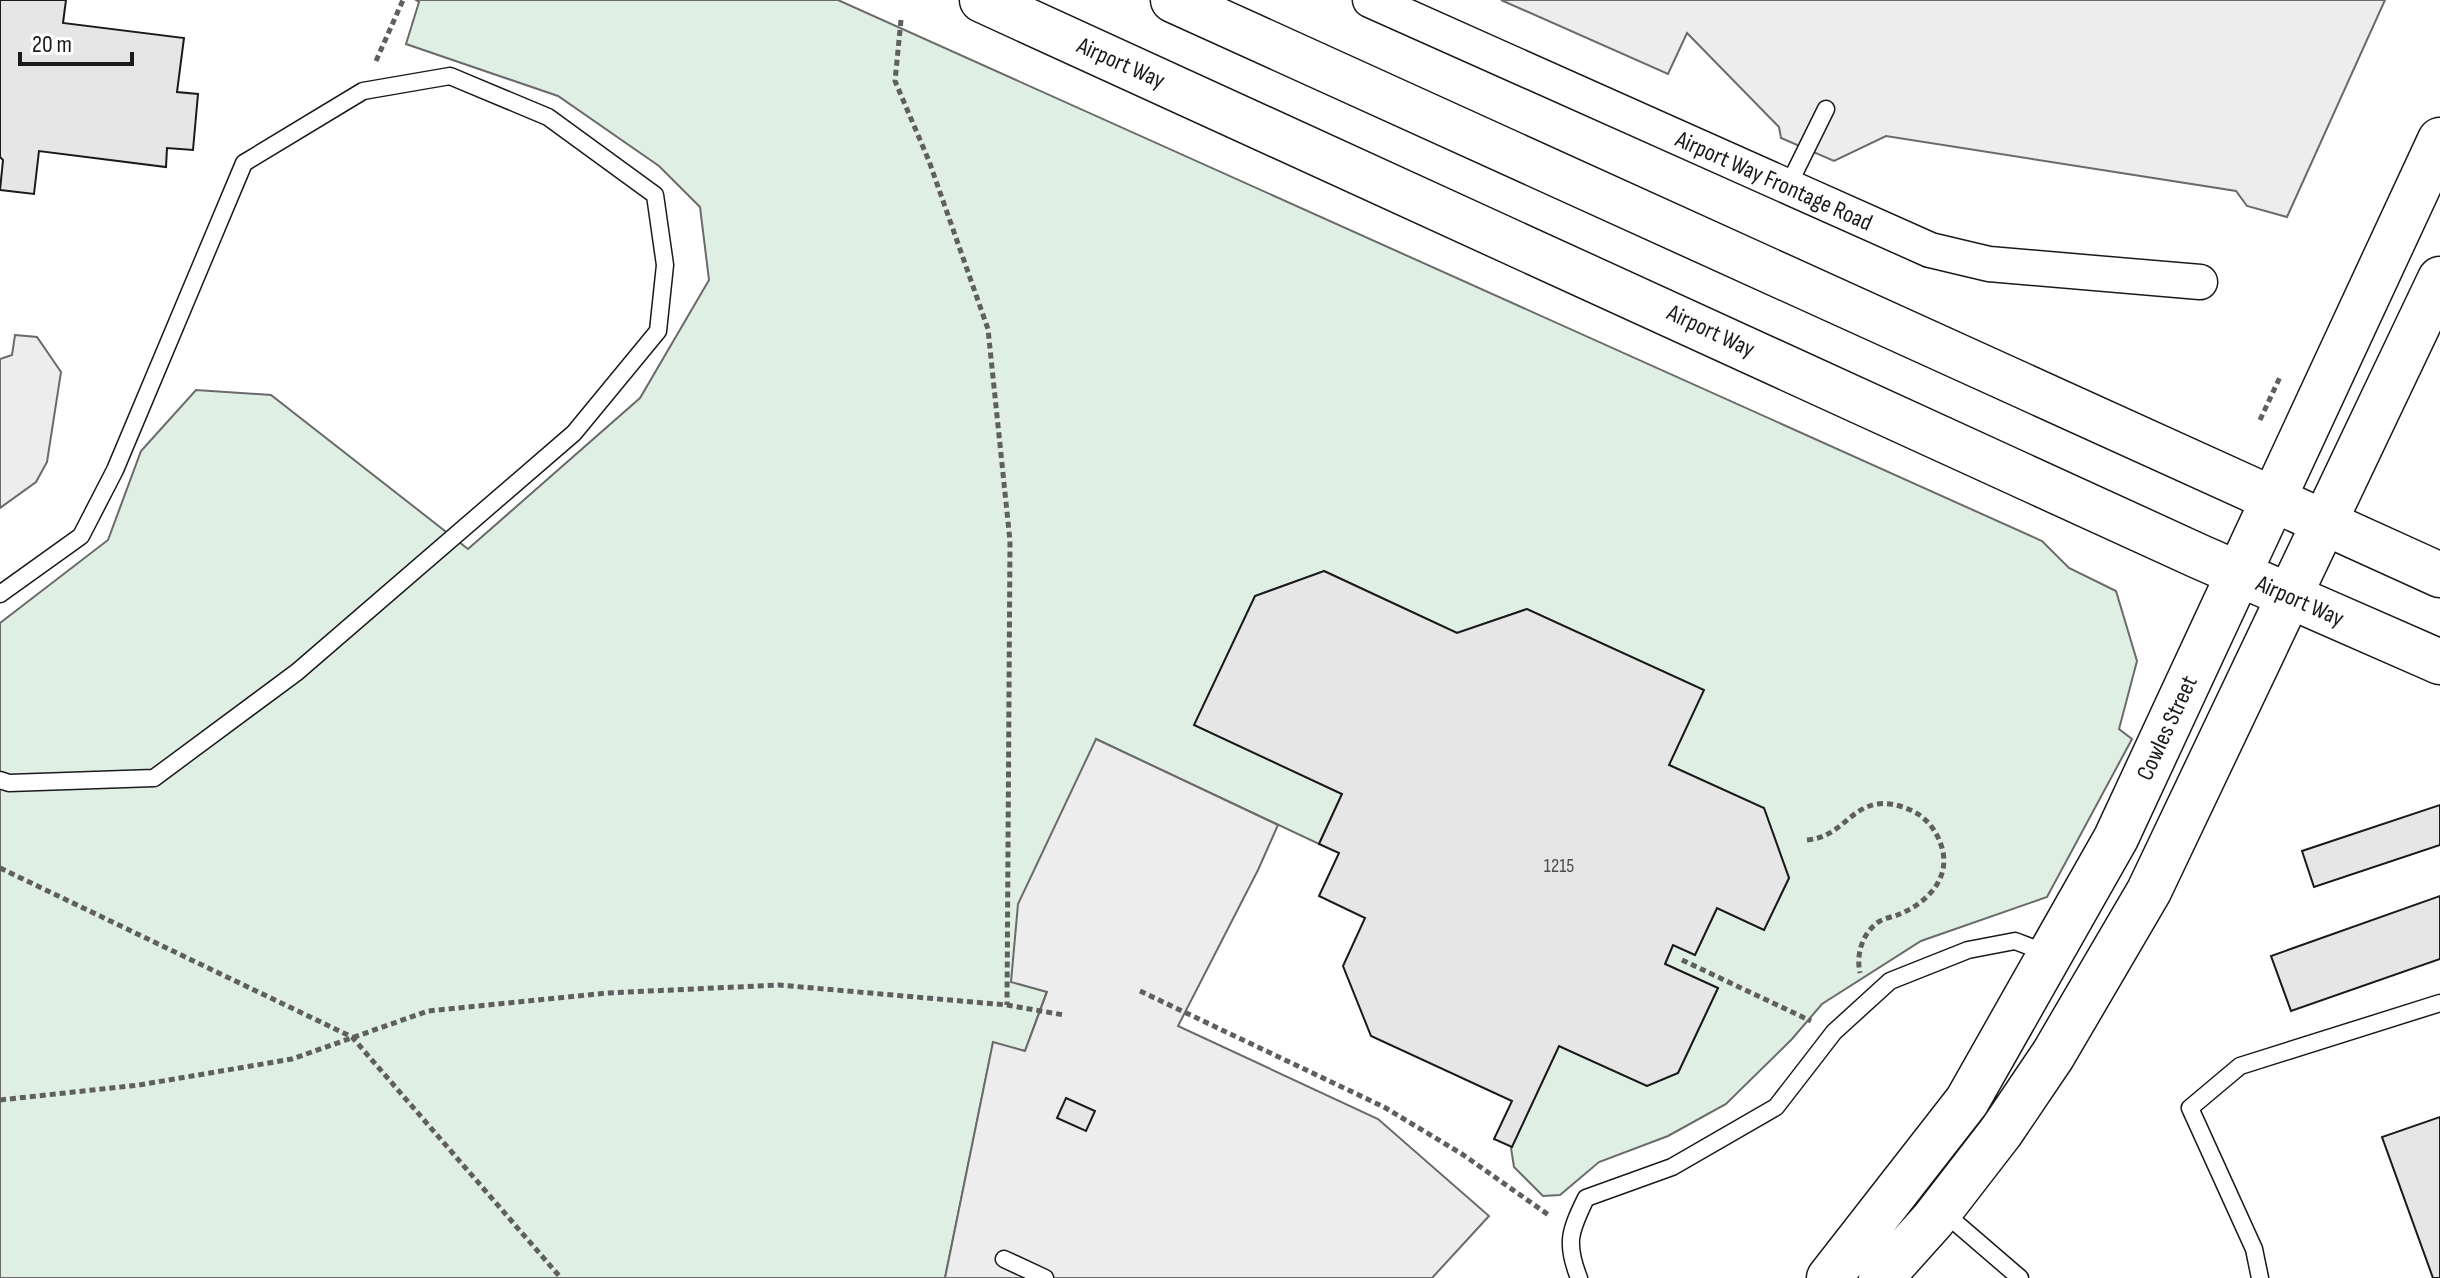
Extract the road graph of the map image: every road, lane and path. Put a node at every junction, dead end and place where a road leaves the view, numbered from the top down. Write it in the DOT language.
graph roads {
  1 [pos="403,0"];
  2 [pos="982,0"];
  3 [pos="1173,0"];
  4 [pos="1370,0"];
  5 [pos="901,20"];
  6 [pos="363,91"];
  7 [pos="1826,109"];
  8 [pos="2440,140"];
  9 [pos="1787,188"];
  10 [pos="2440,279"];
  11 [pos="2200,282"];
  12 [pos="2280,377"];
  13 [pos="2260,420"];
  14 [pos="2274,498"];
  15 [pos="2324,524"];
  16 [pos="2239,574"];
  17 [pos="2440,575"];
  18 [pos="0,594"];
  19 [pos="2289,596"];
  20 [pos="2440,662"];
  21 [pos="0,780"];
  22 [pos="1807,840"];
  23 [pos="0,868"];
  24 [pos="2051,954"];
  25 [pos="1682,960"];
  26 [pos="1140,991"];
  27 [pos="1868,1000"];
  28 [pos="2440,1003"];
  29 [pos="1007,1005"];
  30 [pos="1064,1015"];
  31 [pos="1834,1032"];
  32 [pos="352,1037"];
  33 [pos="0,1100"];
  34 [pos="1922,1197"];
  35 [pos="1570,1230"];
  36 [pos="1004,1259"];
  37 [pos="561,1278"];
  38 [pos="1045,1278"];
  39 [pos="1579,1278"];
  40 [pos="1829,1278"];
  41 [pos="1881,1278"];
  42 [pos="2020,1278"];
  43 [pos="2260,1278"];
  1 -- 6 [label="path"];
  2 -- 16 [label="main road, Airport Way"];
  3 -- 14 [label="main road"];
  4 -- 9 [label="street, Airport Way Frontage Road"];
  5 -- 29 [label="path"];
  6 -- 18 [label="lane"];
  6 -- 21 [label="lane"];
  7 -- 9 [label="lane"];
  8 -- 14 [label="main road, Cowles Street"];
  9 -- 11 [label="street, Airport Way Frontage Road"];
  10 -- 15 [label="main road, Cowles Street"];
  12 -- 13 [label="path"];
  14 -- 15 [label="main road"];
  14 -- 16 [label="main road, Cowles Street"];
  15 -- 17 [label="main road"];
  15 -- 19 [label="main road, Cowles Street"];
  16 -- 19 [label="main road, Airport Way"];
  16 -- 24 [label="main road, Cowles Street"];
  19 -- 20 [label="main road, Airport Way"];
  19 -- 34 [label="main road, Cowles Street"];
  22 -- 27 [label="path"];
  23 -- 32 [label="path"];
  24 -- 27 [label="lane"];
  24 -- 34 [label="main road, Cowles Street"];
  25 -- 31 [label="path"];
  26 -- 35 [label="path"];
  27 -- 31 [label="lane"];
  28 -- 43 [label="lane"];
  29 -- 30 [label="path"];
  29 -- 32 [label="path"];
  31 -- 35 [label="lane"];
  32 -- 33 [label="path"];
  32 -- 37 [label="path"];
  34 -- 40 [label="main road, Cowles Street"];
  34 -- 41 [label="main road, Cowles Street"];
  34 -- 42 [label="lane"];
  35 -- 39 [label="lane"];
  36 -- 38 [label="lane"];
}
